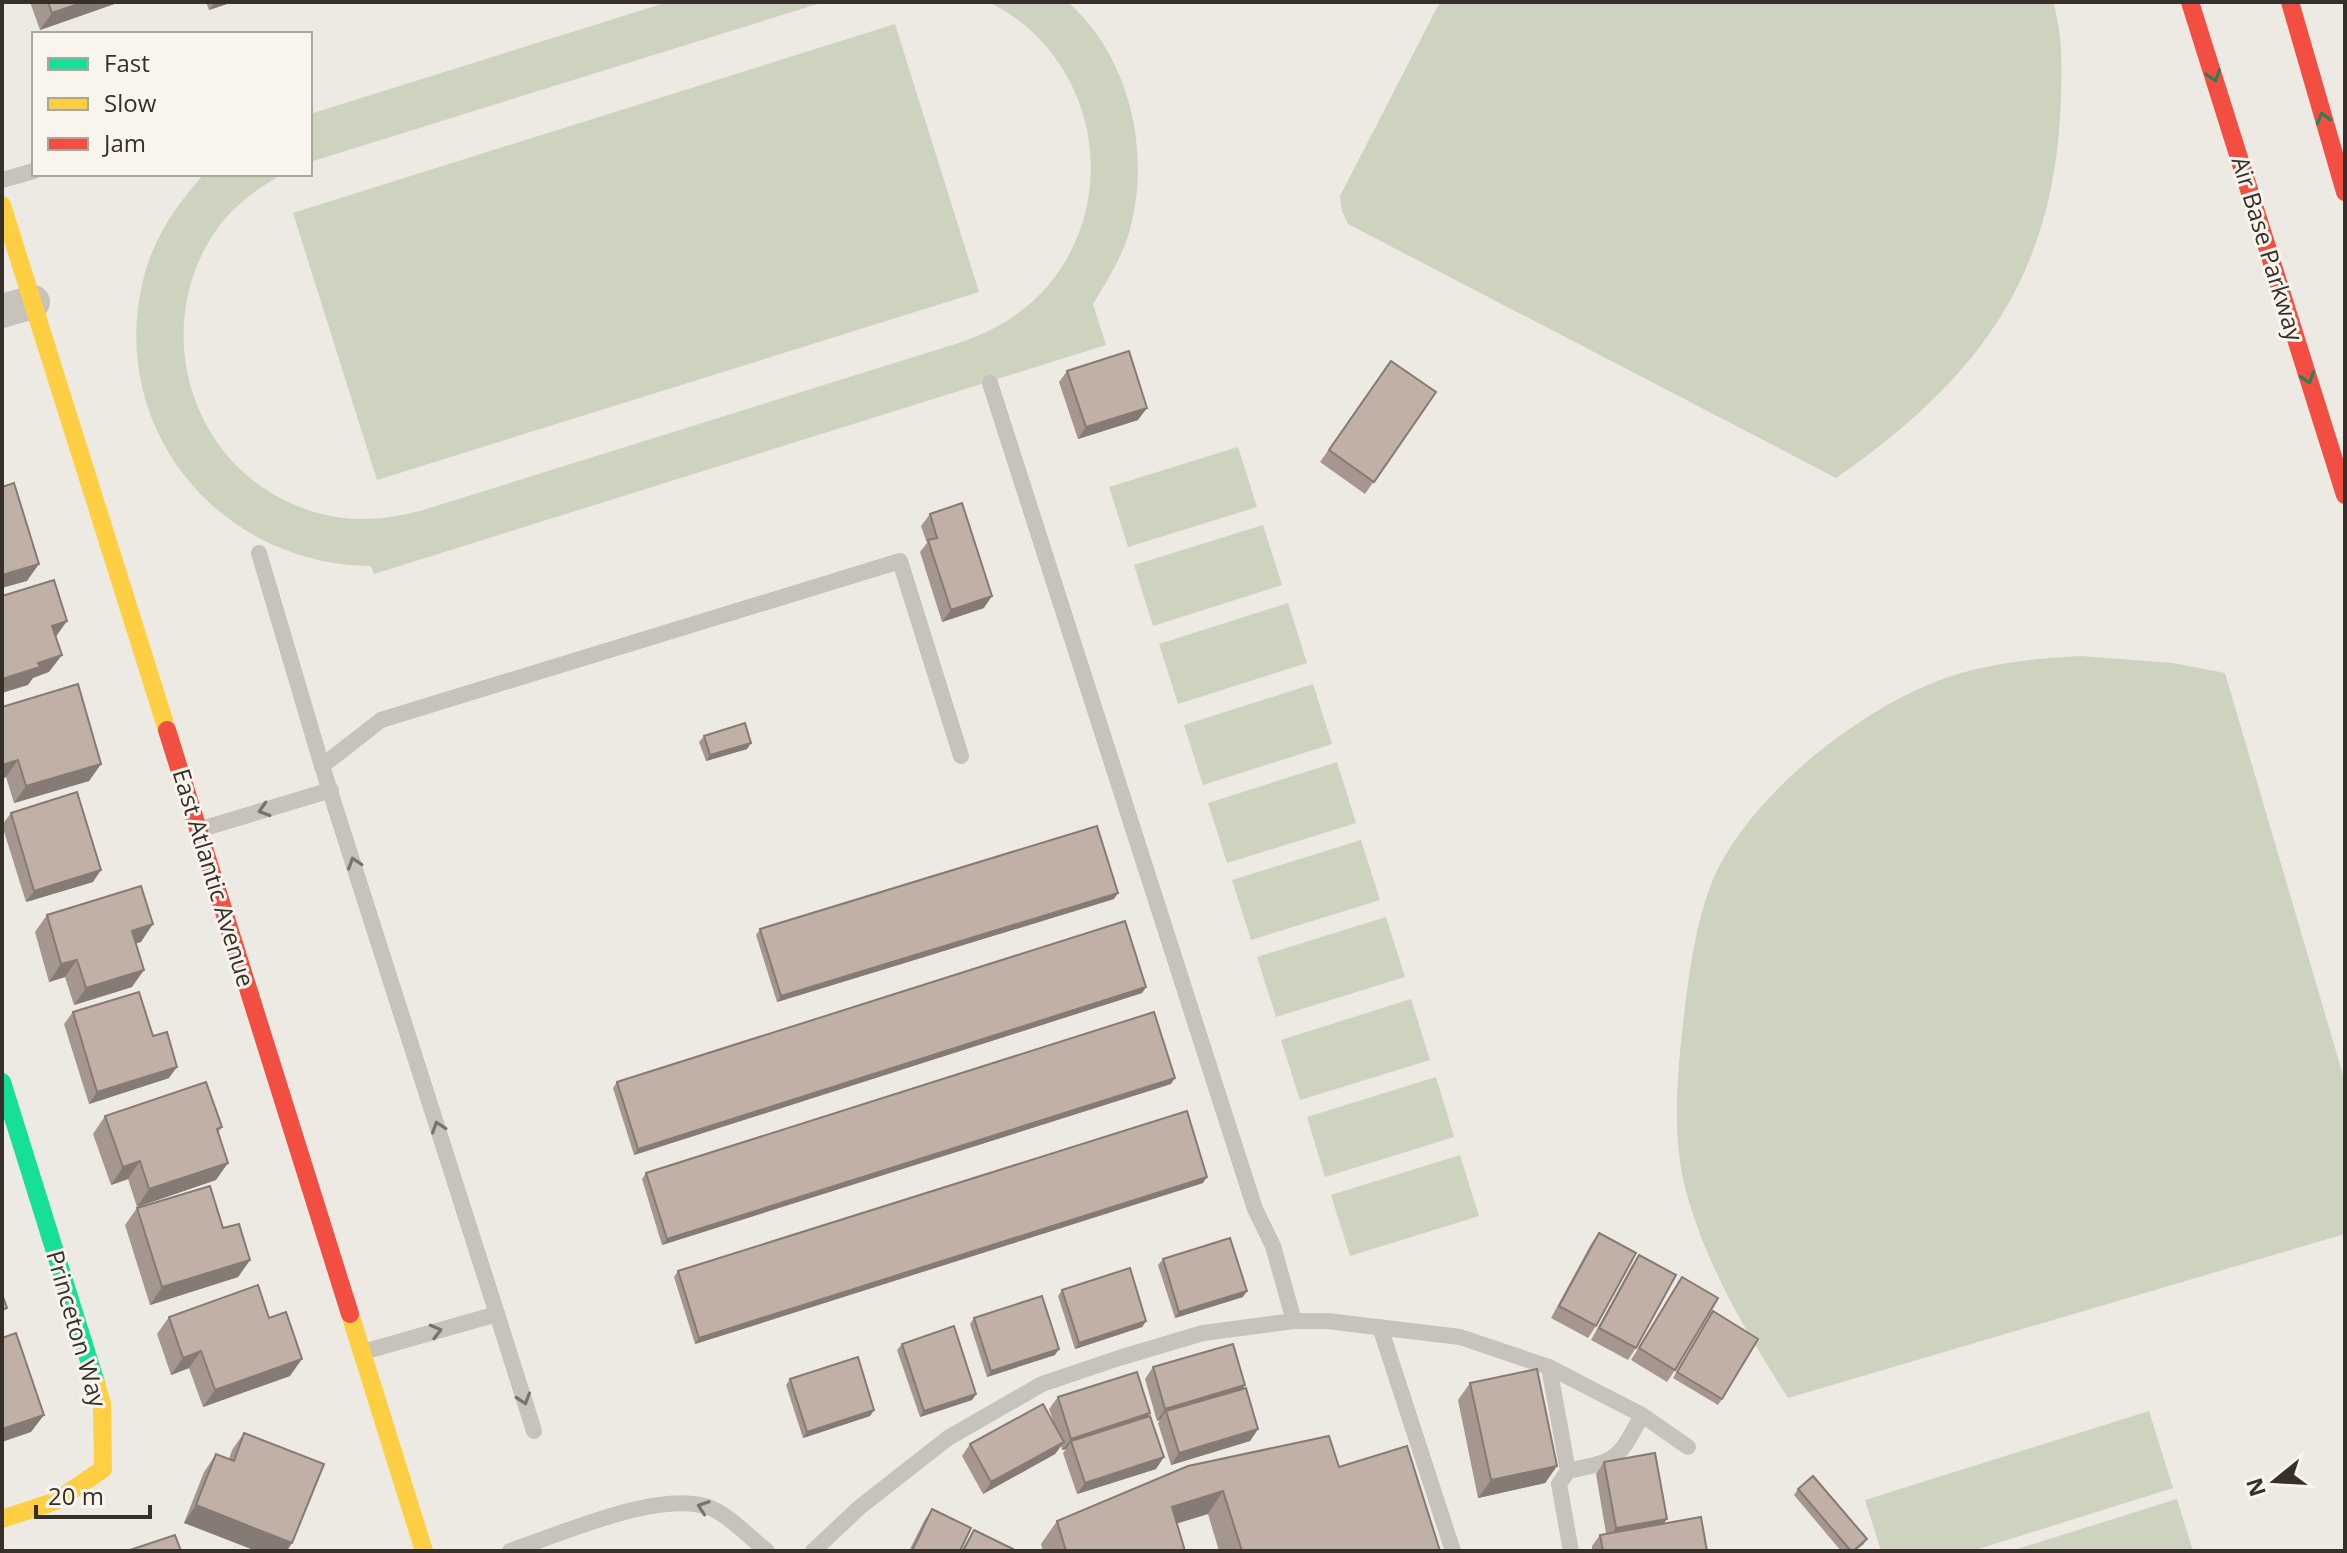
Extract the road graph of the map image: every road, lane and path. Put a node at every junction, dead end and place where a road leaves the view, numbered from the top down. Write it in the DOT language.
graph roads {
  1 [pos="2190,2"];
  2 [pos="2290,2"];
  3 [pos="32,172"];
  4 [pos="2,180"];
  5 [pos="2345,192"];
  6 [pos="2,205"];
  7 [pos="17,306"];
  8 [pos="990,383"];
  9 [pos="2345,495"];
  10 [pos="259,553"];
  11 [pos="961,756"];
  12 [pos="322,766"];
  13 [pos="331,790"];
  14 [pos="198,830"];
  15 [pos="2,1082"];
  16 [pos="497,1314"];
  17 [pos="1294,1321"];
  18 [pos="1380,1327"];
  19 [pos="361,1353"];
  20 [pos="1549,1367"];
  21 [pos="1642,1415"];
  22 [pos="534,1431"];
  23 [pos="1688,1447"];
  24 [pos="1568,1471"];
  25 [pos="2,1519"];
  26 [pos="424,1551"];
  27 [pos="510,1551"];
  28 [pos="767,1551"];
  29 [pos="813,1551"];
  30 [pos="1453,1551"];
  31 [pos="1571,1551"];
  1 -- 9 [label="street, Air Base Parkway, one-way"];
  5 -- 2 [label="street, one-way"];
  3 -- 4 [label="lane"];
  6 -- 7 [label="street, East Atlantic Avenue"];
  7 -- 14 [label="street, East Atlantic Avenue"];
  8 -- 17 [label="lane"];
  10 -- 12 [label="lane"];
  11 -- 12 [label="lane"];
  12 -- 13 [label="lane"];
  13 -- 14 [label="lane, one-way"];
  16 -- 13 [label="lane, one-way"];
  14 -- 19 [label="street, East Atlantic Avenue"];
  15 -- 25 [label="street, Princeton Way"];
  19 -- 16 [label="lane, one-way"];
  16 -- 22 [label="lane, one-way"];
  17 -- 18 [label="lane"];
  17 -- 29 [label="lane"];
  18 -- 20 [label="lane"];
  18 -- 30 [label="lane"];
  19 -- 26 [label="street, East Atlantic Avenue"];
  20 -- 21 [label="lane"];
  20 -- 24 [label="lane"];
  21 -- 23 [label="lane"];
  21 -- 24 [label="lane"];
  24 -- 31 [label="lane"];
  28 -- 27 [label="lane, one-way"];
}
